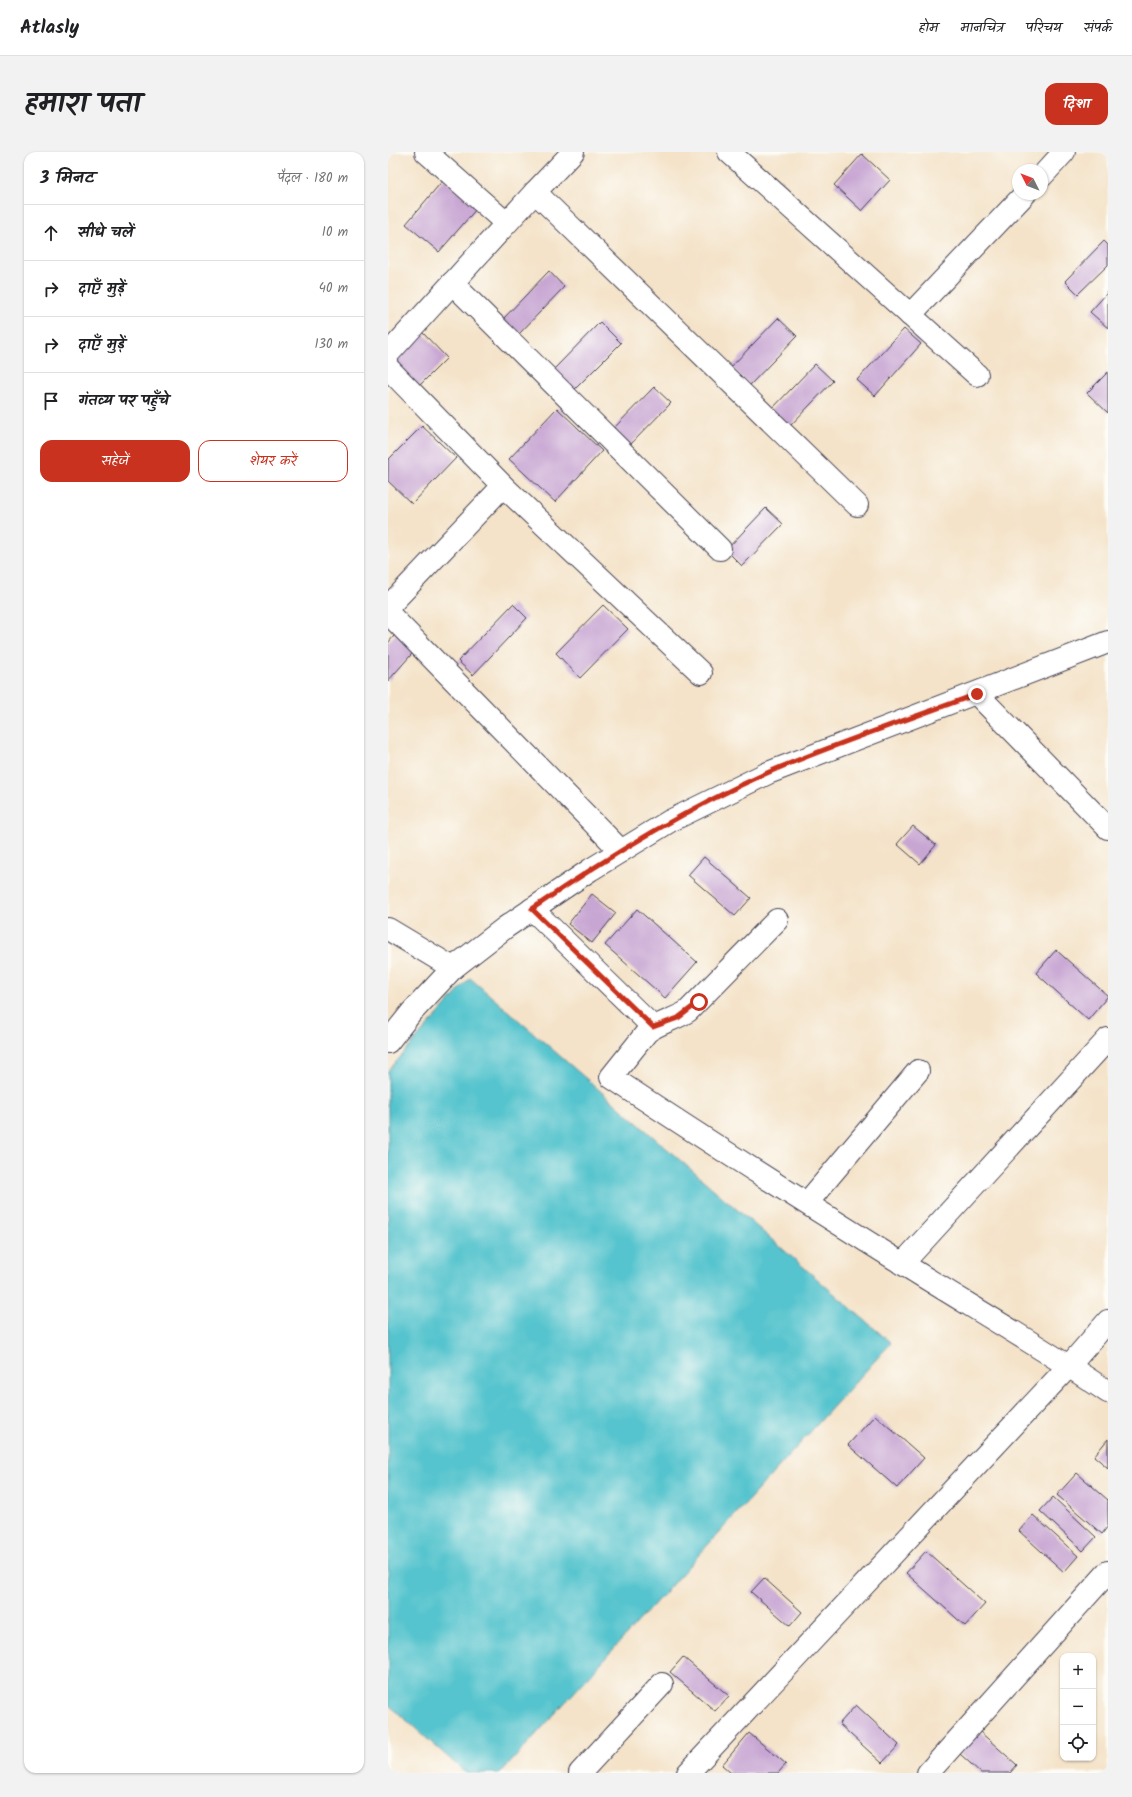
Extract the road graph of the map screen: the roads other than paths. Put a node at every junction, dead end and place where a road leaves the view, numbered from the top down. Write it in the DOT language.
graph roads {
  1 [pos="573,152"];
  2 [pos="728,152"];
  3 [pos="1064,152"];
  4 [pos="429,153"];
  5 [pos="1048,169"];
  6 [pos="535,192"];
  7 [pos="1019,200"];
  8 [pos="506,223"];
  9 [pos="452,283"];
  10 [pos="910,315"];
  11 [pos="391,344"];
  12 [pos="388,368"];
  13 [pos="978,375"];
  14 [pos="503,486"];
  15 [pos="857,505"];
  16 [pos="720,548"];
  17 [pos="388,607"];
  18 [pos="388,613"];
  19 [pos="1108,642"];
  20 [pos="701,673"];
  21 [pos="977,694"];
  22 [pos="1108,828"];
  23 [pos="621,851"];
  24 [pos="532,909"];
  25 [pos="777,920"];
  26 [pos="388,929"];
  27 [pos="453,968"];
  28 [pos="653,1027"];
  29 [pos="1108,1039"];
  30 [pos="388,1042"];
  31 [pos="918,1071"];
  32 [pos="807,1203"];
  33 [pos="902,1264"];
  34 [pos="1108,1321"];
  35 [pos="1069,1366"];
  36 [pos="1108,1392"];
  37 [pos="1108,1572"];
  38 [pos="662,1684"];
  39 [pos="580,1773"];
  40 [pos="688,1773"];
  41 [pos="928,1773"];
  1 -- 6 [label="street"];
  2 -- 10 [label="street"];
  3 -- 5 [label="street"];
  4 -- 8 [label="street"];
  6 -- 8 [label="street"];
  6 -- 15 [label="street"];
  7 -- 10 [label="street"];
  8 -- 9 [label="street"];
  9 -- 11 [label="street"];
  9 -- 16 [label="street"];
  10 -- 13 [label="street"];
  12 -- 14 [label="street"];
  14 -- 17 [label="street"];
  14 -- 20 [label="street"];
  18 -- 23 [label="street"];
  19 -- 21 [label="street"];
  21 -- 22 [label="street"];
  21 -- 23 [label="street"];
  23 -- 24 [label="street"];
  24 -- 27 [label="street"];
  24 -- 28 [label="street"];
  25 -- 28 [label="street"];
  26 -- 27 [label="street"];
  27 -- 30 [label="street"];
  28 -- 32 [label="street"];
  29 -- 33 [label="street"];
  31 -- 32 [label="street"];
  32 -- 33 [label="street"];
  33 -- 35 [label="street"];
  34 -- 35 [label="street"];
  35 -- 36 [label="street"];
  35 -- 40 [label="street"];
  37 -- 41 [label="street"];
  38 -- 39 [label="street"];
}
